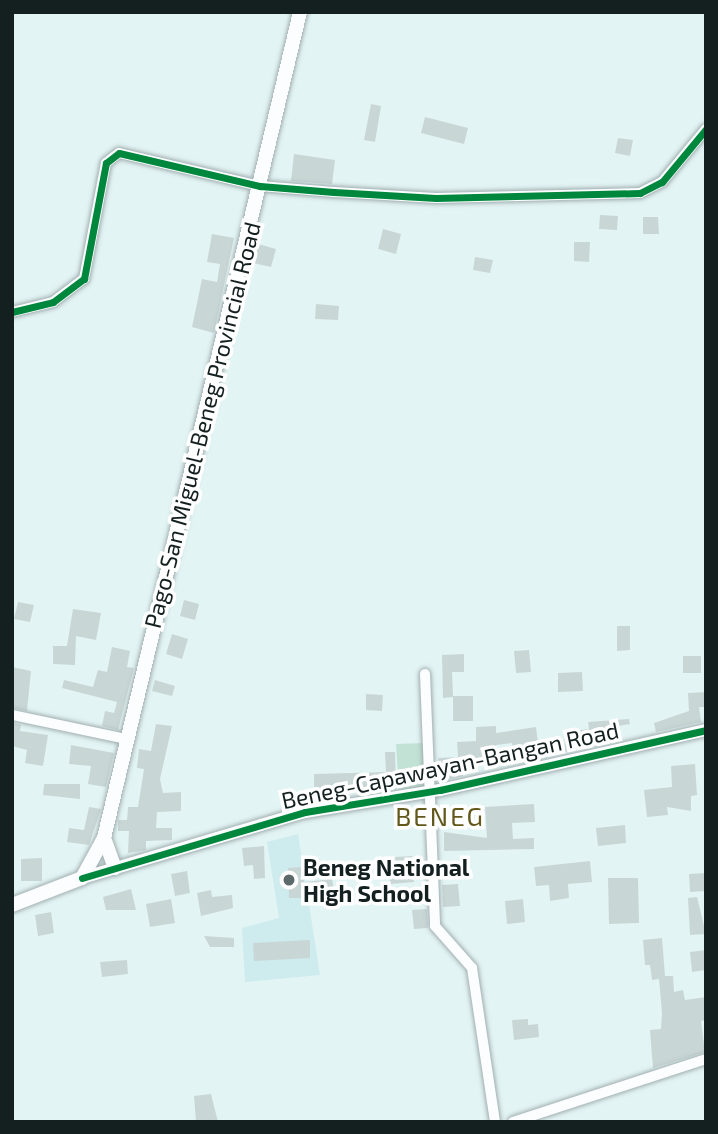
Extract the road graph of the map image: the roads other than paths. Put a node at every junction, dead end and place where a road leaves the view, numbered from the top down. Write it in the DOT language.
graph roads {
  1 [pos="300,12"];
  2 [pos="706,129"];
  3 [pos="260,186"];
  4 [pos="12,312"];
  5 [pos="425,674"];
  6 [pos="12,715"];
  7 [pos="706,730"];
  8 [pos="126,739"];
  9 [pos="431,792"];
  10 [pos="104,838"];
  11 [pos="115,868"];
  12 [pos="82,878"];
  13 [pos="12,905"];
  14 [pos="706,1059"];
  15 [pos="495,1122"];
  16 [pos="513,1122"];
  1 -- 3 [label="main road, Pago-San Miguel-Beneg Provincial Road"];
  2 -- 3 [label="street"];
  3 -- 4 [label="street"];
  3 -- 8 [label="main road, Pago-San Miguel-Beneg Provincial Road"];
  5 -- 9 [label="street"];
  6 -- 8 [label="street"];
  7 -- 9 [label="street, Beneg-Capawayan-Bangan Road"];
  8 -- 10 [label="main road, Pago-San Miguel-Beneg Provincial Road"];
  9 -- 11 [label="street, Beneg-Capawayan-Bangan Road"];
  9 -- 15 [label="street"];
  10 -- 11 [label="main road"];
  10 -- 12 [label="main road, Pago-San Miguel-Beneg Provincial Road"];
  11 -- 12 [label="street, Beneg-Capawayan-Bangan Road"];
  12 -- 13 [label="main road"];
  14 -- 16 [label="street"];
}
